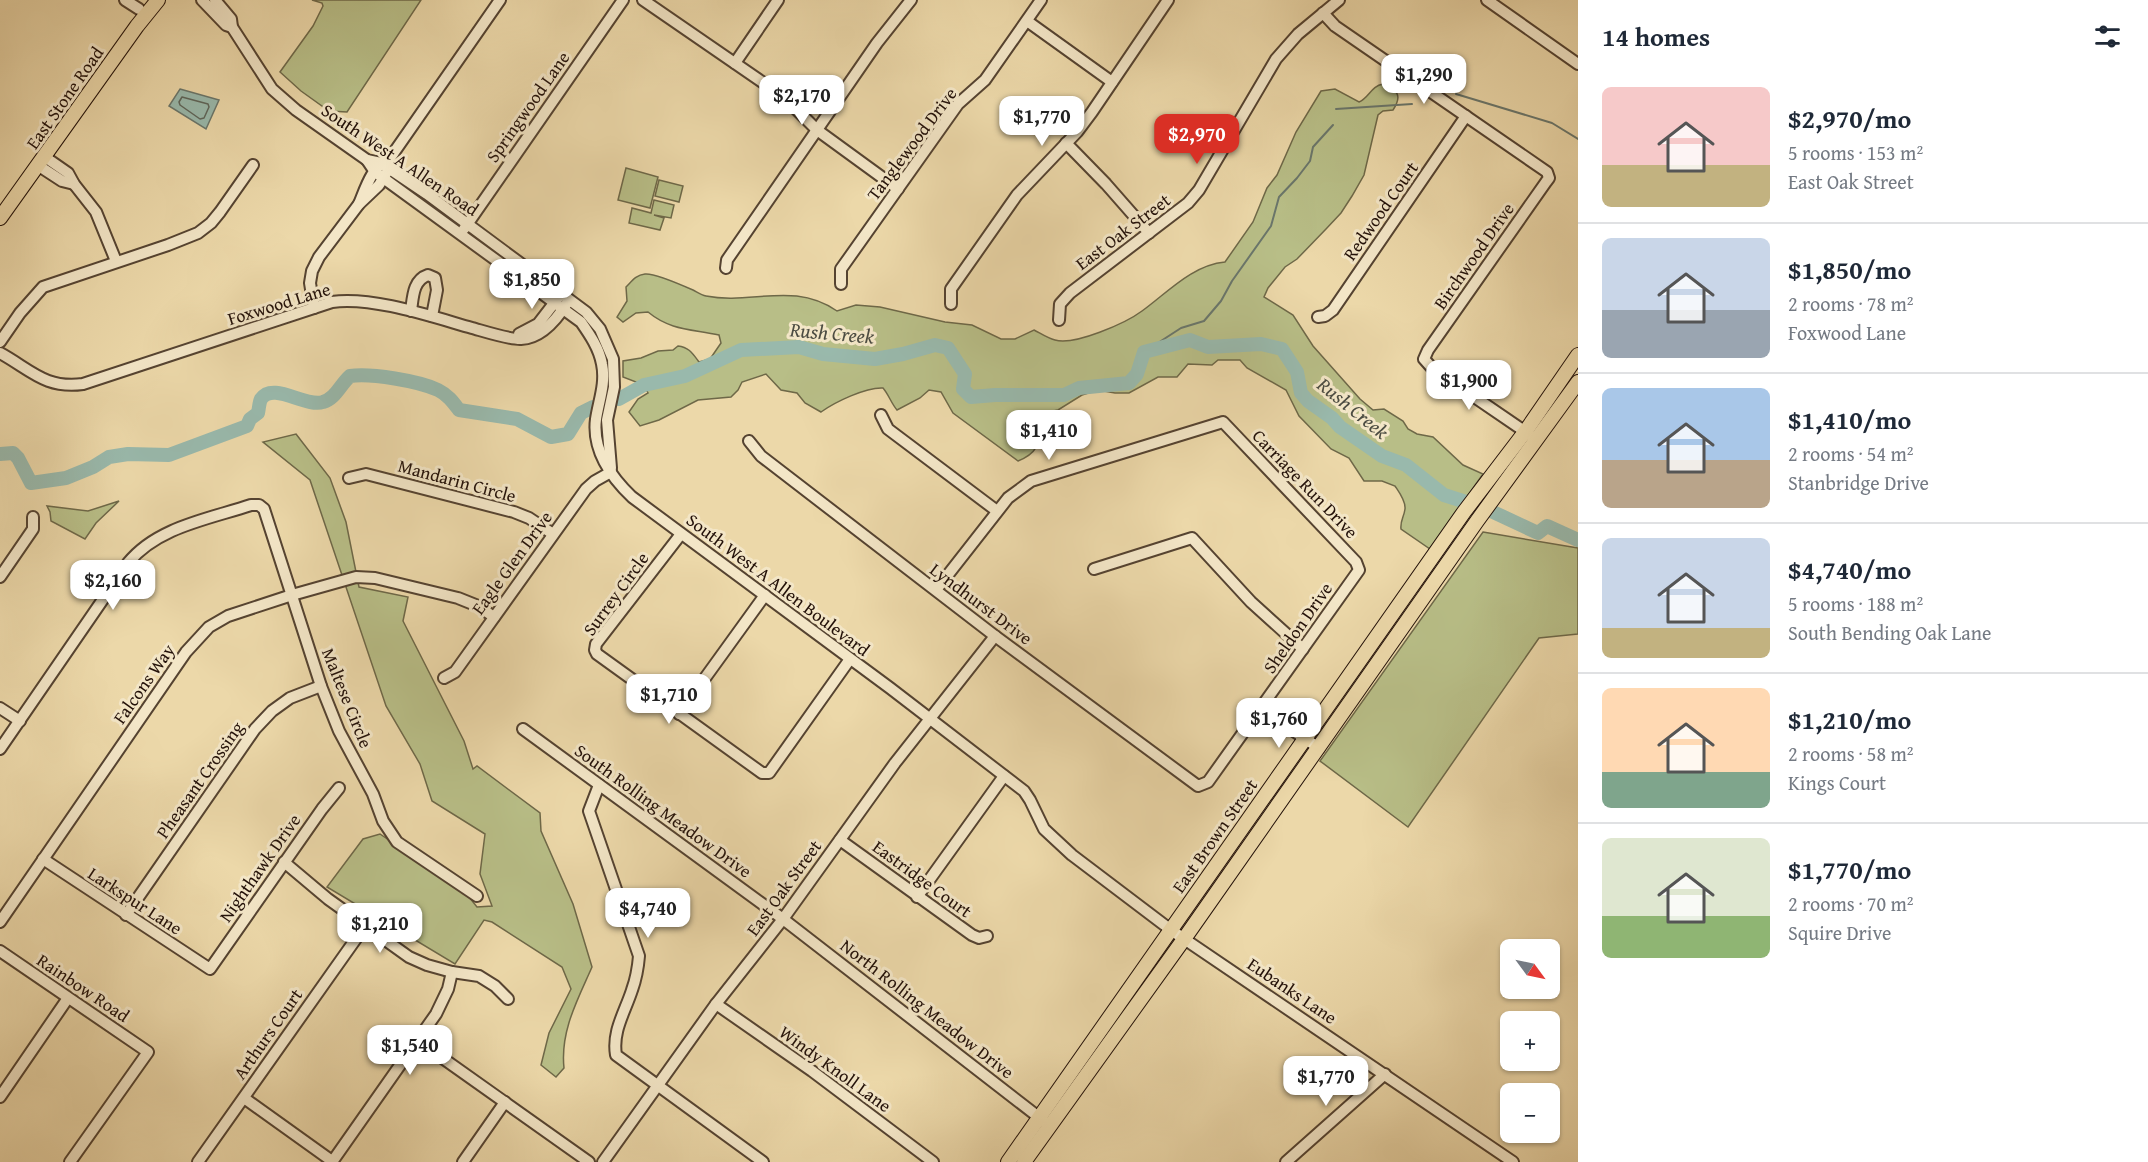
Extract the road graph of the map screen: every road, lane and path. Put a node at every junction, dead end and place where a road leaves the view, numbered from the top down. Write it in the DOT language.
graph roads {
  1 [pos="125,0"];
  2 [pos="152,0"];
  3 [pos="158,0"];
  4 [pos="202,0"];
  5 [pos="215,0"];
  6 [pos="500,0"];
  7 [pos="623,0"];
  8 [pos="643,0"];
  9 [pos="778,0"];
  10 [pos="911,0"];
  11 [pos="1041,0"];
  12 [pos="1168,0"];
  13 [pos="1339,0"];
  14 [pos="1487,0"];
  15 [pos="139,9"];
  16 [pos="1323,13"];
  17 [pos="1027,21"];
  18 [pos="137,26"];
  19 [pos="232,27"];
  20 [pos="735,63"];
  21 [pos="1578,64"];
  22 [pos="1112,82"];
  23 [pos="1466,116"];
  24 [pos="817,130"];
  25 [pos="1066,143"];
  26 [pos="42,161"];
  27 [pos="253,165"];
  28 [pos="383,169"];
  29 [pos="898,189"];
  30 [pos="0,218"];
  31 [pos="467,224"];
  32 [pos="1149,233"];
  33 [pos="460,234"];
  34 [pos="116,261"];
  35 [pos="726,268"];
  36 [pos="841,284"];
  37 [pos="562,301"];
  38 [pos="951,304"];
  39 [pos="314,309"];
  40 [pos="411,311"];
  41 [pos="432,316"];
  42 [pos="1318,317"];
  43 [pos="1059,320"];
  44 [pos="0,342"];
  45 [pos="0,353"];
  46 [pos="1578,355"];
  47 [pos="1578,382"];
  48 [pos="881,415"];
  49 [pos="1524,432"];
  50 [pos="1537,440"];
  51 [pos="749,441"];
  52 [pos="611,472"];
  53 [pos="349,478"];
  54 [pos="997,511"];
  55 [pos="33,517"];
  56 [pos="553,534"];
  57 [pos="681,534"];
  58 [pos="1094,569"];
  59 [pos="1359,570"];
  60 [pos="0,577"];
  61 [pos="936,590"];
  62 [pos="292,595"];
  63 [pos="765,596"];
  64 [pos="494,617"];
  65 [pos="995,636"];
  66 [pos="1303,650"];
  67 [pos="850,658"];
  68 [pos="444,678"];
  69 [pos="321,687"];
  70 [pos="0,708"];
  71 [pos="1261,709"];
  72 [pos="679,714"];
  73 [pos="930,719"];
  74 [pos="20,721"];
  75 [pos="523,729"];
  76 [pos="1306,739"];
  77 [pos="1318,748"];
  78 [pos="0,749"];
  79 [pos="1004,776"];
  80 [pos="599,785"];
  81 [pos="1198,786"];
  82 [pos="339,788"];
  83 [pos="840,840"];
  84 [pos="43,859"];
  85 [pos="284,862"];
  86 [pos="477,896"];
  87 [pos="917,897"];
  88 [pos="126,915"];
  89 [pos="783,919"];
  90 [pos="0,922"];
  91 [pos="365,926"];
  92 [pos="1171,930"];
  93 [pos="987,936"];
  94 [pos="1184,939"];
  95 [pos="0,951"];
  96 [pos="210,969"];
  97 [pos="452,972"];
  98 [pos="68,998"];
  99 [pos="508,999"];
  100 [pos="716,1004"];
  101 [pos="417,1040"];
  102 [pos="1385,1074"];
  103 [pos="658,1085"];
  104 [pos="0,1097"];
  105 [pos="244,1098"];
  106 [pos="505,1102"];
  107 [pos="1045,1122"];
  108 [pos="72,1158"];
  109 [pos="332,1161"];
  110 [pos="85,1162"];
  111 [pos="198,1162"];
  112 [pos="463,1162"];
  113 [pos="589,1162"];
  114 [pos="603,1162"];
  115 [pos="763,1162"];
  116 [pos="933,1162"];
  117 [pos="1008,1162"];
  118 [pos="1024,1162"];
  119 [pos="1286,1162"];
  120 [pos="1513,1162"];
  1 -- 15 [label="street"];
  2 -- 18 [label="main road"];
  3 -- 18 [label="main road"];
  4 -- 19 [label="street"];
  5 -- 19 [label="street"];
  6 -- 28 [label="street"];
  7 -- 31 [label="street, Springwood Lane"];
  8 -- 20 [label="street"];
  9 -- 20 [label="street"];
  10 -- 24 [label="street"];
  11 -- 17 [label="street, Tanglewood Drive"];
  12 -- 22 [label="street"];
  13 -- 16 [label="street, East Oak Street"];
  14 -- 21 [label="street"];
  16 -- 23 [label="street"];
  16 -- 32 [label="street, East Oak Street"];
  17 -- 22 [label="street"];
  17 -- 29 [label="street, Tanglewood Drive"];
  18 -- 26 [label="main road, East Stone Road"];
  19 -- 28 [label="street, South West A Allen Road"];
  20 -- 24 [label="street"];
  22 -- 25 [label="street"];
  23 -- 42 [label="street, Redwood Court"];
  23 -- 49 [label="street, Birchwood Drive"];
  24 -- 29 [label="street"];
  24 -- 35 [label="street"];
  25 -- 32 [label="street"];
  25 -- 38 [label="street"];
  26 -- 30 [label="main road, East Stone Road"];
  26 -- 34 [label="street"];
  27 -- 34 [label="street"];
  28 -- 31 [label="street, South West A Allen Road"];
  28 -- 33 [label="street"];
  28 -- 39 [label="street"];
  29 -- 36 [label="street, Tanglewood Drive"];
  31 -- 33 [label="street, Springwood Lane"];
  31 -- 37 [label="street, South West A Allen Road"];
  32 -- 43 [label="street, East Oak Street"];
  33 -- 37 [label="street"];
  34 -- 44 [label="street"];
  37 -- 41 [label="street, Foxwood Lane"];
  37 -- 52 [label="street"];
  39 -- 40 [label="street, Foxwood Lane"];
  39 -- 45 [label="street, Foxwood Lane"];
  40 -- 41 [label="street, Foxwood Lane"];
  40 -- 41 [label="street"];
  46 -- 49 [label="main road, East Brown Street"];
  47 -- 50 [label="main road, East Brown Street"];
  48 -- 54 [label="street"];
  49 -- 50 [label="street"];
  49 -- 76 [label="main road, East Brown Street"];
  50 -- 77 [label="main road, East Brown Street"];
  51 -- 61 [label="street, Lyndhurst Drive"];
  52 -- 56 [label="street, Eagle Glen Drive"];
  52 -- 57 [label="street, South West A Allen Boulevard"];
  53 -- 56 [label="street, Mandarin Circle"];
  54 -- 59 [label="street, Carriage Run Drive"];
  54 -- 61 [label="street"];
  55 -- 60 [label="street"];
  56 -- 64 [label="street, Eagle Glen Drive"];
  57 -- 63 [label="street, South West A Allen Boulevard"];
  57 -- 72 [label="street, Surrey Circle"];
  58 -- 66 [label="street"];
  59 -- 66 [label="street, Sheldon Drive"];
  61 -- 65 [label="street, Lyndhurst Drive"];
  62 -- 64 [label="street, Falcons Way"];
  62 -- 69 [label="street, Maltese Circle"];
  62 -- 74 [label="street, Maltese Circle"];
  62 -- 84 [label="street, Falcons Way"];
  63 -- 67 [label="street, South West A Allen Boulevard"];
  63 -- 72 [label="street"];
  64 -- 68 [label="street, Eagle Glen Drive"];
  65 -- 73 [label="street, East Oak Street"];
  65 -- 81 [label="street, Lyndhurst Drive"];
  66 -- 71 [label="street, Sheldon Drive"];
  67 -- 72 [label="street, Surrey Circle"];
  67 -- 73 [label="street, South West A Allen Boulevard"];
  69 -- 86 [label="street, Maltese Circle"];
  69 -- 88 [label="street, Pheasant Crossing"];
  70 -- 74 [label="street"];
  71 -- 76 [label="street"];
  71 -- 81 [label="street, Sheldon Drive"];
  73 -- 79 [label="street, South West A Allen Boulevard"];
  73 -- 83 [label="street, East Oak Street"];
  74 -- 78 [label="street"];
  75 -- 80 [label="street, South Rolling Meadow Drive"];
  76 -- 77 [label="street"];
  76 -- 92 [label="main road, East Brown Street"];
  77 -- 94 [label="main road, East Brown Street"];
  79 -- 87 [label="street"];
  79 -- 92 [label="street, Eubanks Lane"];
  80 -- 89 [label="street, South Rolling Meadow Drive"];
  80 -- 103 [label="street"];
  82 -- 85 [label="street, Nighthawk Drive"];
  83 -- 87 [label="street, Eastridge Court"];
  83 -- 89 [label="street, East Oak Street"];
  84 -- 88 [label="street, Larkspur Lane"];
  84 -- 90 [label="street, Falcons Way"];
  85 -- 91 [label="street"];
  85 -- 96 [label="street, Nighthawk Drive"];
  87 -- 93 [label="street, Eastridge Court"];
  88 -- 96 [label="street, Larkspur Lane"];
  89 -- 100 [label="street, East Oak Street"];
  89 -- 107 [label="street, North Rolling Meadow Drive"];
  91 -- 97 [label="street"];
  91 -- 105 [label="street, Arthurs Court"];
  92 -- 94 [label="street, Eubanks Lane"];
  92 -- 107 [label="main road, East Brown Street"];
  94 -- 102 [label="street, Eubanks Lane"];
  94 -- 107 [label="main road, East Brown Street"];
  95 -- 98 [label="street, Rainbow Road"];
  97 -- 99 [label="street"];
  97 -- 101 [label="street"];
  98 -- 104 [label="street"];
  98 -- 108 [label="street, Rainbow Road"];
  100 -- 103 [label="street, East Oak Street"];
  100 -- 116 [label="street, Windy Knoll Lane"];
  101 -- 106 [label="street"];
  101 -- 109 [label="street"];
  102 -- 119 [label="street"];
  102 -- 120 [label="street, Eubanks Lane"];
  103 -- 114 [label="street, East Oak Street"];
  103 -- 115 [label="street"];
  105 -- 109 [label="street"];
  105 -- 111 [label="street, Arthurs Court"];
  106 -- 112 [label="street"];
  106 -- 113 [label="street"];
  107 -- 117 [label="main road, East Brown Street"];
  107 -- 118 [label="main road, East Brown Street"];
  108 -- 110 [label="street"];
}
